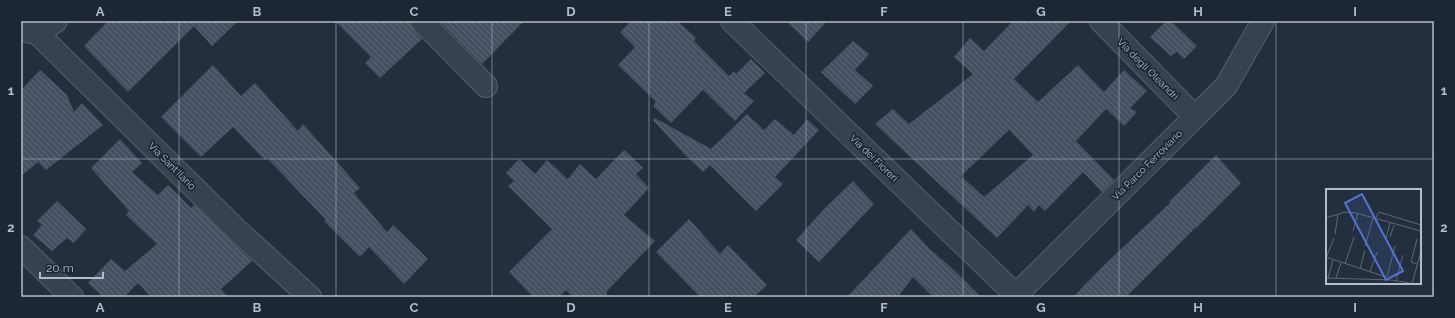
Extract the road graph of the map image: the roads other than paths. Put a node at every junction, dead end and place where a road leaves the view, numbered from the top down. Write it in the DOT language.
graph roads {
  1 [pos="56,21"];
  2 [pos="422,21"];
  3 [pos="732,21"];
  4 [pos="1101,21"];
  5 [pos="1263,21"];
  6 [pos="29,30"];
  7 [pos="486,86"];
  8 [pos="1196,116"];
  9 [pos="21,247"];
  10 [pos="1015,296"];
  11 [pos="72,297"];
  12 [pos="310,297"];
  1 -- 6 [label="street"];
  2 -- 7 [label="street"];
  3 -- 10 [label="street, Via dei Fioreri"];
  4 -- 8 [label="street, Via degli Oleandri"];
  5 -- 8 [label="street, Via Parco Ferroviario"];
  6 -- 12 [label="street, Via Sant'Ilario"];
  8 -- 10 [label="street, Via Parco Ferroviario"];
  9 -- 11 [label="street"];
}
